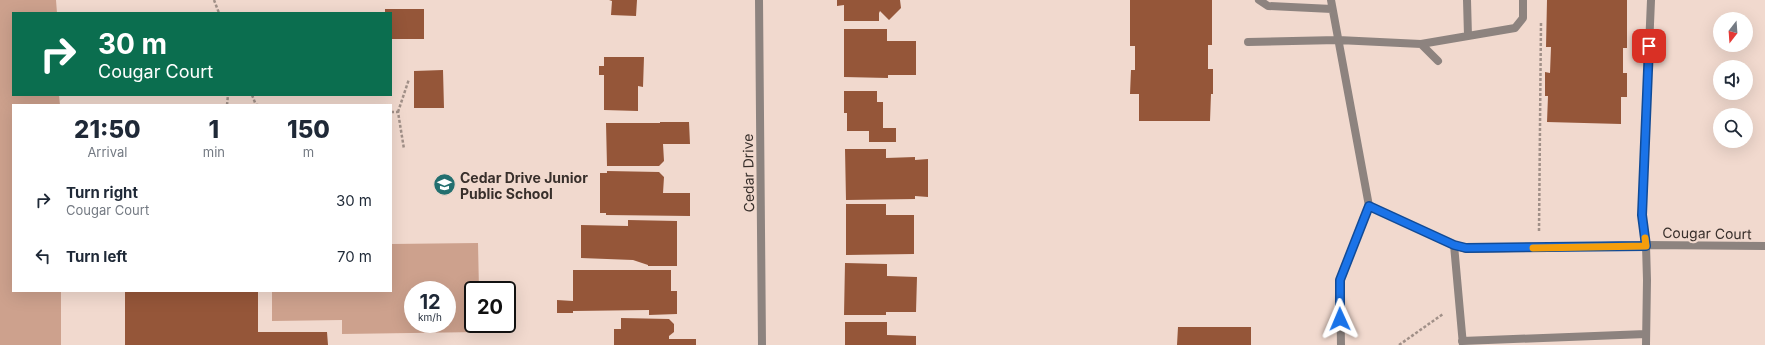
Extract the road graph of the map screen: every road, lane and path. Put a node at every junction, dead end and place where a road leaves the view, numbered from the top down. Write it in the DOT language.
graph roads {
  1 [pos="214,0"];
  2 [pos="759,0"];
  3 [pos="1259,0"];
  4 [pos="1331,0"];
  5 [pos="1467,0"];
  6 [pos="1522,0"];
  7 [pos="1651,0"];
  8 [pos="1332,9"];
  9 [pos="219,12"];
  10 [pos="1541,16"];
  11 [pos="1468,36"];
  12 [pos="1338,40"];
  13 [pos="1248,42"];
  14 [pos="1422,44"];
  15 [pos="1438,61"];
  16 [pos="408,79"];
  17 [pos="392,112"];
  18 [pos="398,112"];
  19 [pos="404,149"];
  20 [pos="1369,206"];
  21 [pos="1454,245"];
  22 [pos="1646,246"];
  23 [pos="1765,246"];
  24 [pos="1539,248"];
  25 [pos="1459,303"];
  26 [pos="1646,334"];
  27 [pos="1462,343"];
  28 [pos="762,345"];
  29 [pos="1341,345"];
  30 [pos="1400,345"];
  31 [pos="1646,345"];
  1 -- 9 [label="path"];
  2 -- 28 [label="street, Cedar Drive"];
  3 -- 8 [label="street"];
  4 -- 8 [label="street"];
  5 -- 11 [label="street"];
  6 -- 11 [label="street"];
  7 -- 22 [label="street"];
  8 -- 12 [label="street"];
  10 -- 24 [label="path"];
  11 -- 14 [label="street"];
  12 -- 13 [label="street"];
  12 -- 14 [label="street"];
  12 -- 20 [label="street"];
  14 -- 15 [label="street"];
  16 -- 18 [label="path"];
  17 -- 18 [label="path"];
  18 -- 19 [label="path"];
  20 -- 21 [label="street, Cougar Court"];
  20 -- 29 [label="street"];
  21 -- 24 [label="street, Cougar Court"];
  21 -- 25 [label="street"];
  22 -- 23 [label="street, Cougar Court"];
  22 -- 24 [label="street, Cougar Court"];
  22 -- 26 [label="street"];
  25 -- 27 [label="street"];
  25 -- 30 [label="path"];
  26 -- 27 [label="street"];
  26 -- 31 [label="street"];
}
